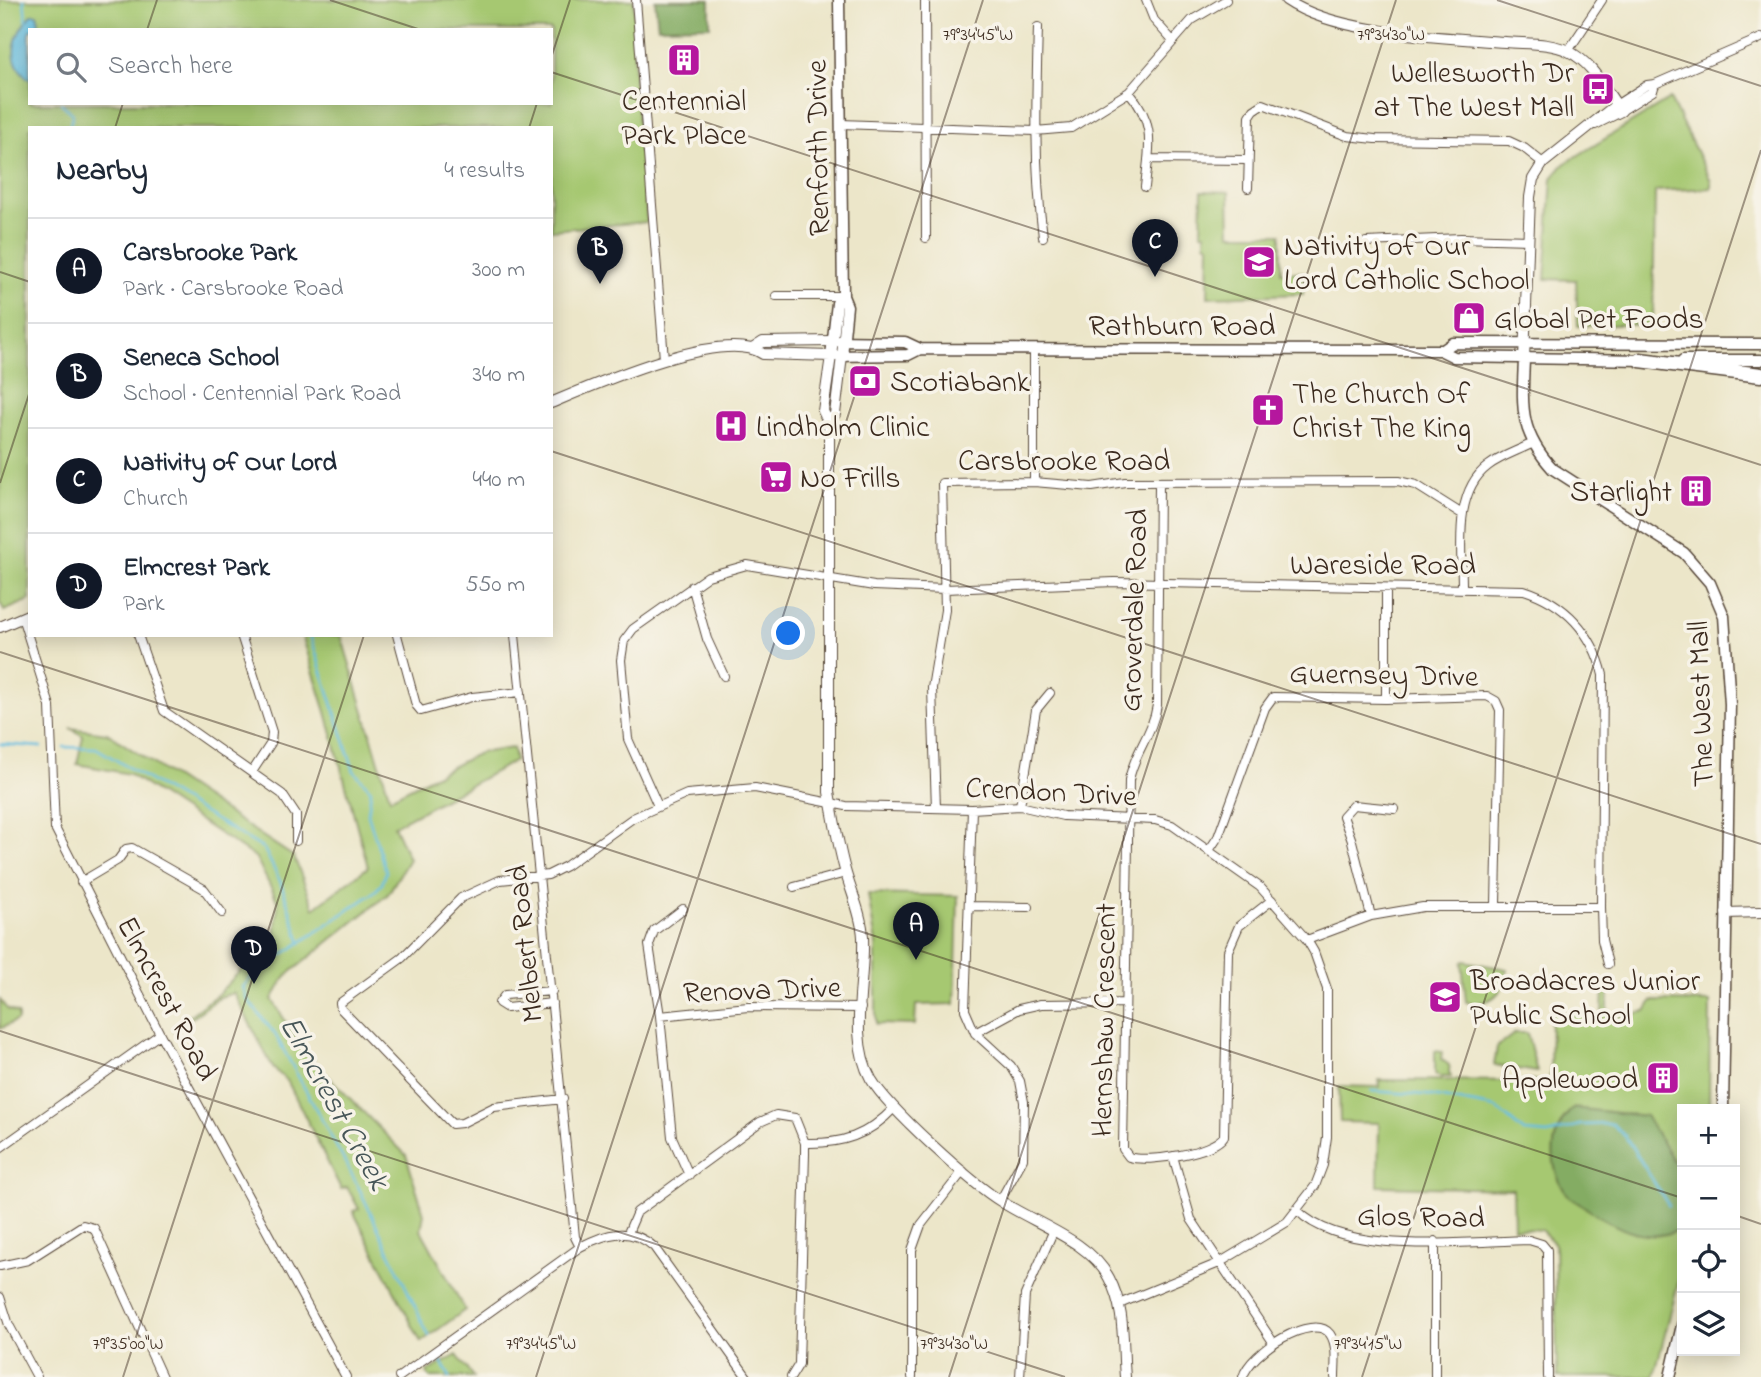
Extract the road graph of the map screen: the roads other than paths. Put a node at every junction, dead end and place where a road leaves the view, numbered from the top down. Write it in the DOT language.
graph roads {
  1 [pos="636,0"];
  2 [pos="839,0"];
  3 [pos="925,0"];
  4 [pos="1146,0"];
  5 [pos="1226,0"];
  6 [pos="1286,0"];
  7 [pos="1602,0"];
  8 [pos="1038,27"];
  9 [pos="1761,38"];
  10 [pos="1172,40"];
  11 [pos="1568,51"];
  12 [pos="1129,92"];
  13 [pos="1618,108"];
  14 [pos="841,124"];
  15 [pos="926,126"];
  16 [pos="1035,131"];
  17 [pos="1148,159"];
  18 [pos="1248,160"];
  19 [pos="1543,163"];
  20 [pos="1145,187"];
  21 [pos="1248,188"];
  22 [pos="1042,237"];
  23 [pos="926,238"];
  24 [pos="1529,240"];
  25 [pos="1366,242"];
  26 [pos="776,296"];
  27 [pos="843,296"];
  28 [pos="839,341"];
  29 [pos="1525,344"];
  30 [pos="1761,344"];
  31 [pos="754,348"];
  32 [pos="920,349"];
  33 [pos="1034,350"];
  34 [pos="1443,350"];
  35 [pos="837,356"];
  36 [pos="664,359"];
  37 [pos="1524,360"];
  38 [pos="1640,360"];
  39 [pos="1761,360"];
  40 [pos="1761,374"];
  41 [pos="553,402"];
  42 [pos="1532,443"];
  43 [pos="1034,482"];
  44 [pos="1159,483"];
  45 [pos="1462,514"];
  46 [pos="831,577"];
  47 [pos="1158,582"];
  48 [pos="692,586"];
  49 [pos="1462,586"];
  50 [pos="1386,588"];
  51 [pos="945,590"];
  52 [pos="26,615"];
  53 [pos="0,627"];
  54 [pos="32,637"];
  55 [pos="139,637"];
  56 [pos="243,637"];
  57 [pos="398,637"];
  58 [pos="515,637"];
  59 [pos="724,676"];
  60 [pos="521,692"];
  61 [pos="1050,693"];
  62 [pos="1386,699"];
  63 [pos="252,772"];
  64 [pos="832,804"];
  65 [pos="658,806"];
  66 [pos="1020,806"];
  67 [pos="936,808"];
  68 [pos="972,809"];
  69 [pos="1394,809"];
  70 [pos="1129,818"];
  71 [pos="296,841"];
  72 [pos="1210,849"];
  73 [pos="846,873"];
  74 [pos="540,875"];
  75 [pos="81,882"];
  76 [pos="794,887"];
  77 [pos="1272,900"];
  78 [pos="1496,905"];
  79 [pos="971,906"];
  80 [pos="1029,907"];
  81 [pos="1601,907"];
  82 [pos="683,909"];
  83 [pos="1761,912"];
  84 [pos="222,913"];
  85 [pos="1726,913"];
  86 [pos="1371,916"];
  87 [pos="1307,940"];
  88 [pos="1608,964"];
  89 [pos="552,991"];
  90 [pos="552,1003"];
  91 [pos="1125,1003"];
  92 [pos="861,1008"];
  93 [pos="660,1016"];
  94 [pos="975,1033"];
  95 [pos="160,1034"];
  96 [pos="563,1099"];
  97 [pos="1723,1104"];
  98 [pos="894,1108"];
  99 [pos="805,1143"];
  100 [pos="0,1148"];
  101 [pos="1173,1156"];
  102 [pos="963,1171"];
  103 [pos="689,1175"];
  104 [pos="1000,1201"];
  105 [pos="1298,1212"];
  106 [pos="1053,1232"];
  107 [pos="628,1233"];
  108 [pos="1435,1241"];
  109 [pos="580,1247"];
  110 [pos="1219,1263"];
  111 [pos="0,1266"];
  112 [pos="0,1297"];
  113 [pos="1119,1304"];
  114 [pos="1273,1342"];
  115 [pos="1677,1347"];
  116 [pos="37,1377"];
  117 [pos="162,1377"];
  118 [pos="346,1377"];
  119 [pos="399,1377"];
  120 [pos="747,1377"];
  121 [pos="791,1377"];
  122 [pos="912,1377"];
  123 [pos="1020,1377"];
  124 [pos="1125,1377"];
  125 [pos="1243,1377"];
  126 [pos="1335,1377"];
  127 [pos="1435,1377"];
  128 [pos="1548,1377"];
  129 [pos="1670,1377"];
  1 -- 36 [label="street"];
  2 -- 14 [label="main road, Renforth Drive"];
  3 -- 15 [label="street"];
  4 -- 10 [label="street"];
  5 -- 10 [label="street"];
  6 -- 11 [label="street"];
  7 -- 11 [label="street"];
  8 -- 16 [label="street"];
  9 -- 13 [label="street"];
  10 -- 12 [label="street"];
  11 -- 13 [label="street"];
  12 -- 16 [label="street"];
  12 -- 17 [label="street"];
  13 -- 19 [label="street"];
  14 -- 15 [label="street"];
  14 -- 27 [label="main road, Renforth Drive"];
  15 -- 16 [label="street"];
  15 -- 23 [label="street"];
  16 -- 22 [label="street"];
  17 -- 18 [label="street"];
  17 -- 20 [label="street"];
  18 -- 19 [label="street"];
  18 -- 21 [label="street"];
  19 -- 24 [label="street, The West Mall"];
  24 -- 25 [label="street"];
  24 -- 29 [label="street, The West Mall"];
  26 -- 27 [label="street"];
  27 -- 28 [label="main road, Renforth Drive"];
  28 -- 31 [label="street, Rathburn Road"];
  28 -- 32 [label="main road, Rathburn Road"];
  28 -- 35 [label="main road, Renforth Drive"];
  29 -- 30 [label="main road, Rathburn Road"];
  29 -- 34 [label="main road, Rathburn Road"];
  29 -- 37 [label="street, The West Mall"];
  31 -- 35 [label="street, Rathburn Road"];
  31 -- 36 [label="street, Rathburn Road"];
  32 -- 33 [label="main road, Rathburn Road"];
  32 -- 35 [label="main road, Rathburn Road"];
  33 -- 34 [label="main road, Rathburn Road"];
  33 -- 43 [label="street"];
  34 -- 37 [label="main road, Rathburn Road"];
  35 -- 46 [label="street, Renforth Drive"];
  36 -- 41 [label="street, Rathburn Road"];
  37 -- 38 [label="main road, Rathburn Road"];
  37 -- 42 [label="main road, The West Mall"];
  38 -- 39 [label="main road, Rathburn Road"];
  38 -- 40 [label="highway"];
  42 -- 45 [label="street"];
  42 -- 85 [label="main road, The West Mall"];
  43 -- 44 [label="street, Carsbrooke Road"];
  43 -- 51 [label="street, Carsbrooke Road"];
  44 -- 45 [label="street, Carsbrooke Road"];
  44 -- 47 [label="street, Groverdale Road"];
  45 -- 49 [label="street"];
  46 -- 48 [label="street, Wareside Road"];
  46 -- 51 [label="street, Wareside Road"];
  46 -- 64 [label="street, Renforth Drive"];
  47 -- 50 [label="street, Wareside Road"];
  47 -- 51 [label="street, Wareside Road"];
  47 -- 70 [label="street, Groverdale Road"];
  48 -- 59 [label="street"];
  48 -- 65 [label="street, Wareside Road"];
  49 -- 50 [label="street, Wareside Road"];
  49 -- 81 [label="street, Wareside Road"];
  50 -- 62 [label="street"];
  51 -- 67 [label="street, Carsbrooke Road"];
  52 -- 53 [label="street"];
  54 -- 75 [label="street, Elmcrest Road"];
  55 -- 63 [label="street"];
  56 -- 63 [label="street"];
  57 -- 60 [label="street"];
  58 -- 60 [label="street, Melbert Road"];
  60 -- 74 [label="street, Melbert Road"];
  61 -- 66 [label="street"];
  62 -- 72 [label="street, Guernsey Drive"];
  62 -- 78 [label="street, Guernsey Drive"];
  63 -- 71 [label="street"];
  64 -- 65 [label="street, Crendon Drive"];
  64 -- 67 [label="street, Crendon Drive"];
  64 -- 73 [label="street, Renforth Drive"];
  65 -- 74 [label="street, Crendon Drive"];
  66 -- 68 [label="street, Crendon Drive"];
  66 -- 70 [label="street, Crendon Drive"];
  67 -- 68 [label="street, Crendon Drive"];
  68 -- 79 [label="street"];
  69 -- 86 [label="street"];
  70 -- 72 [label="street, Crendon Drive"];
  70 -- 91 [label="street, Hernshaw Crescent"];
  72 -- 77 [label="street, Crendon Drive"];
  73 -- 76 [label="street"];
  73 -- 92 [label="street, Renforth Drive"];
  74 -- 89 [label="street, Melbert Road"];
  74 -- 96 [label="street, Crendon Drive"];
  75 -- 84 [label="street"];
  75 -- 95 [label="street, Elmcrest Road"];
  77 -- 87 [label="street, Crendon Drive"];
  77 -- 101 [label="street, Hernshaw Crescent"];
  78 -- 81 [label="street"];
  78 -- 86 [label="street"];
  79 -- 80 [label="street"];
  79 -- 94 [label="street"];
  81 -- 88 [label="street, Wareside Road"];
  82 -- 93 [label="street"];
  83 -- 85 [label="street"];
  85 -- 97 [label="main road, The West Mall"];
  86 -- 87 [label="street"];
  87 -- 105 [label="street, Crendon Drive"];
  89 -- 90 [label="street, Melbert Road"];
  89 -- 90 [label="street"];
  90 -- 96 [label="street, Melbert Road"];
  91 -- 94 [label="street"];
  91 -- 101 [label="street, Hernshaw Crescent"];
  92 -- 93 [label="street, Renova Drive"];
  92 -- 98 [label="street, Renforth Drive"];
  93 -- 103 [label="street, Renova Drive"];
  94 -- 104 [label="street"];
  95 -- 100 [label="street"];
  95 -- 118 [label="street, Elmcrest Road"];
  96 -- 109 [label="street, Melbert Road"];
  98 -- 99 [label="street"];
  98 -- 102 [label="street, Renforth Drive"];
  99 -- 103 [label="street"];
  99 -- 121 [label="street"];
  101 -- 110 [label="street"];
  102 -- 104 [label="street, Renforth Drive"];
  102 -- 122 [label="street"];
  103 -- 107 [label="street"];
  104 -- 106 [label="street, Renforth Drive"];
  105 -- 108 [label="street, Glos Road"];
  105 -- 110 [label="street, Crendon Drive"];
  106 -- 113 [label="street, Renforth Drive"];
  106 -- 123 [label="street"];
  107 -- 109 [label="street"];
  107 -- 120 [label="street"];
  108 -- 127 [label="street"];
  108 -- 128 [label="street, Glos Road"];
  109 -- 119 [label="street"];
  110 -- 113 [label="street, Crendon Drive"];
  110 -- 114 [label="street"];
  111 -- 117 [label="street"];
  112 -- 116 [label="street"];
  113 -- 124 [label="street, Renforth Drive"];
  114 -- 125 [label="street"];
  114 -- 126 [label="street"];
  115 -- 129 [label="main road"];
}
